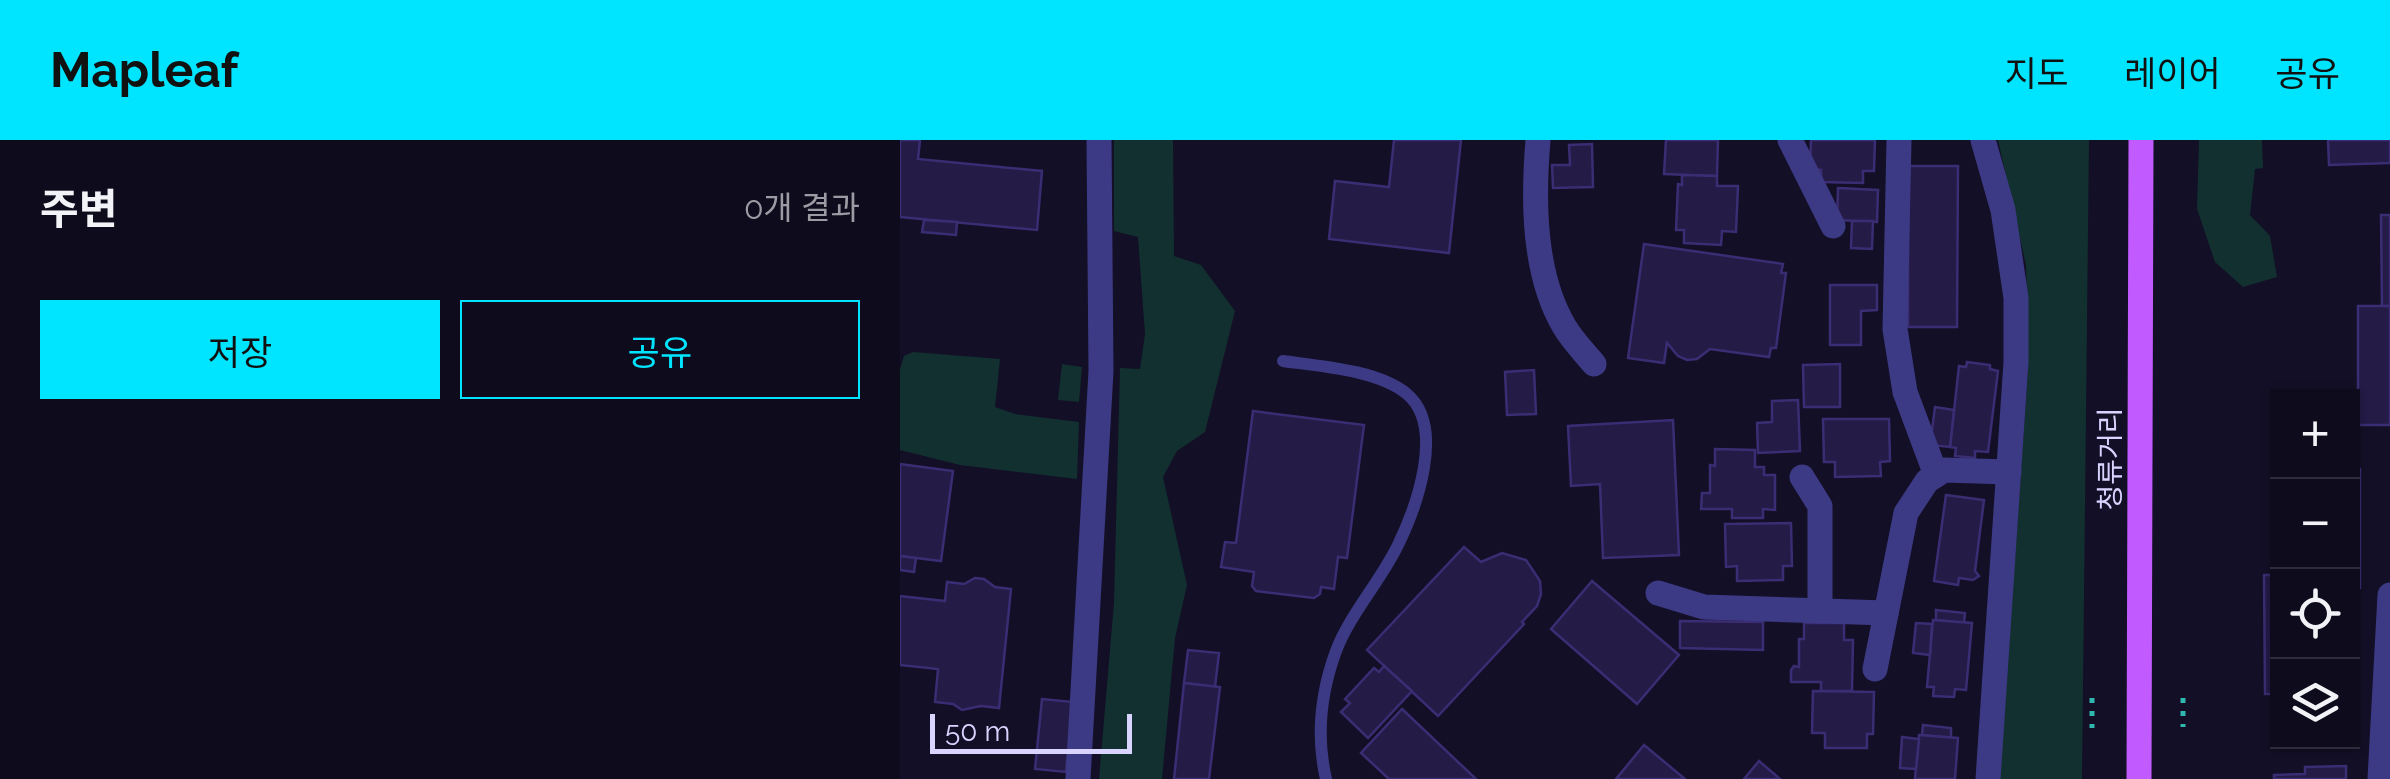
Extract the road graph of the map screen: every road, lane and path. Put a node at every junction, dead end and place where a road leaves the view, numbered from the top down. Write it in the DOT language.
graph roads {
  1 [pos="1098,140"];
  2 [pos="1538,140"];
  3 [pos="1790,140"];
  4 [pos="1899,140"];
  5 [pos="1982,140"];
  6 [pos="2141,140"];
  7 [pos="1833,226"];
  8 [pos="1283,361"];
  9 [pos="1594,364"];
  10 [pos="2008,472"];
  11 [pos="1936,475"];
  12 [pos="1802,476"];
  13 [pos="1658,592"];
  14 [pos="2390,595"];
  15 [pos="1820,611"];
  16 [pos="1886,613"];
  17 [pos="1875,668"];
  18 [pos="2388,688"];
  19 [pos="2092,698"];
  20 [pos="2183,698"];
  21 [pos="2183,727"];
  22 [pos="2092,728"];
  23 [pos="1078,779"];
  24 [pos="1326,779"];
  25 [pos="1988,779"];
  26 [pos="2138,779"];
  27 [pos="2380,779"];
  1 -- 23 [label="street"];
  2 -- 9 [label="street"];
  3 -- 7 [label="street"];
  4 -- 11 [label="street"];
  5 -- 10 [label="street"];
  6 -- 26 [label="main road, 청류거리"];
  8 -- 24 [label="lane"];
  10 -- 11 [label="street"];
  10 -- 25 [label="street"];
  11 -- 16 [label="street"];
  12 -- 15 [label="street"];
  13 -- 15 [label="street"];
  14 -- 18 [label="street"];
  15 -- 16 [label="street"];
  16 -- 17 [label="street"];
  18 -- 27 [label="street"];
  19 -- 22 [label="path"];
  20 -- 21 [label="path"];
}
